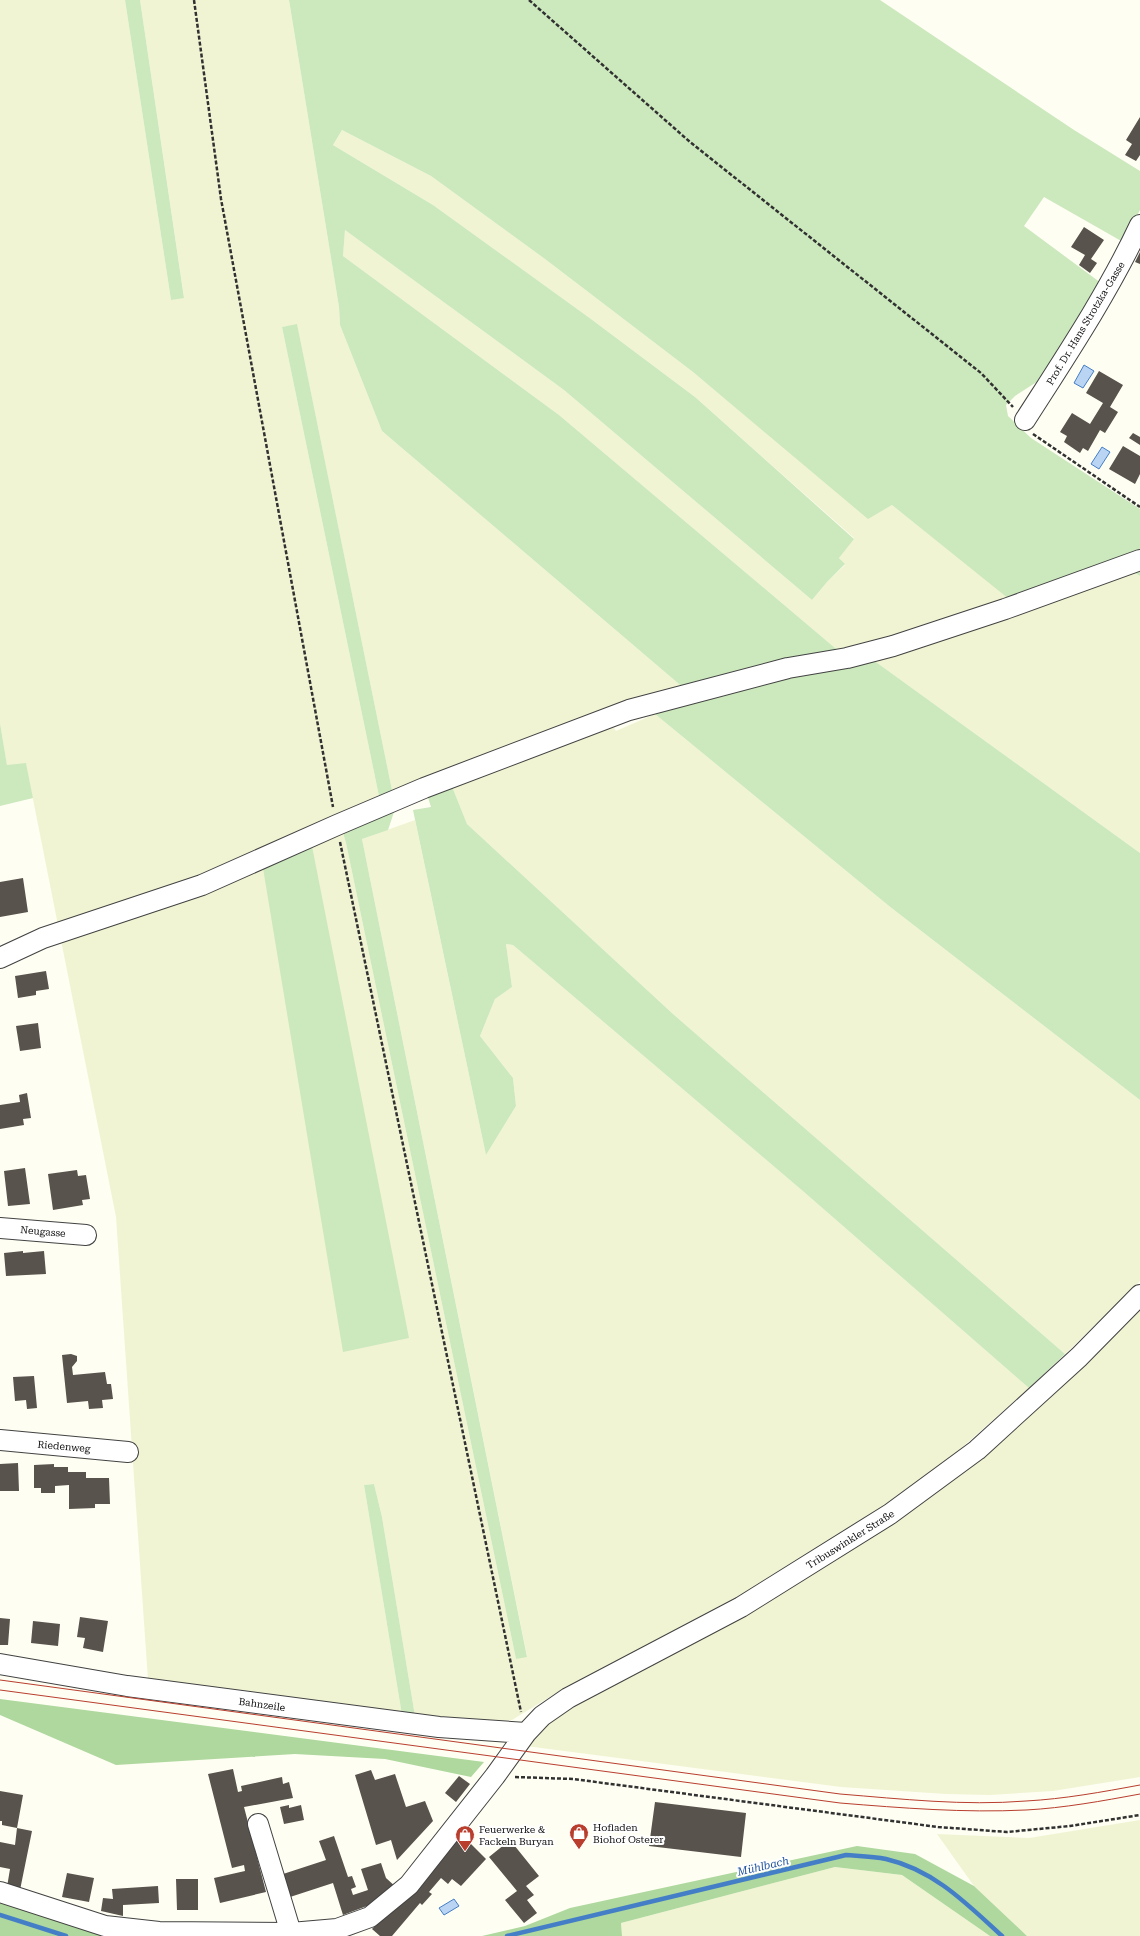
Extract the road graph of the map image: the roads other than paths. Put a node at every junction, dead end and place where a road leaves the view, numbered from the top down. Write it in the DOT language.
graph roads {
  1 [pos="1140,224"];
  2 [pos="1025,420"];
  3 [pos="1140,560"];
  4 [pos="0,958"];
  5 [pos="0,1228"];
  6 [pos="86,1235"];
  7 [pos="1140,1295"];
  8 [pos="0,1440"];
  9 [pos="128,1452"];
  10 [pos="0,1664"];
  11 [pos="526,1733"];
  12 [pos="258,1824"];
  13 [pos="0,1892"];
  14 [pos="291,1933"];
  1 -- 2 [label="street, Prof. Dr. Hans Strotzka-Gasse"];
  3 -- 4 [label="street"];
  5 -- 6 [label="street, Neugasse"];
  7 -- 11 [label="street, Tribuswinkler Straße"];
  8 -- 9 [label="street, Riedenweg"];
  10 -- 11 [label="street, Bahnzeile"];
  11 -- 14 [label="street, Tribuswinkler Straße"];
  12 -- 14 [label="street"];
  13 -- 14 [label="street, Tribuswinkler Straße"];
}
